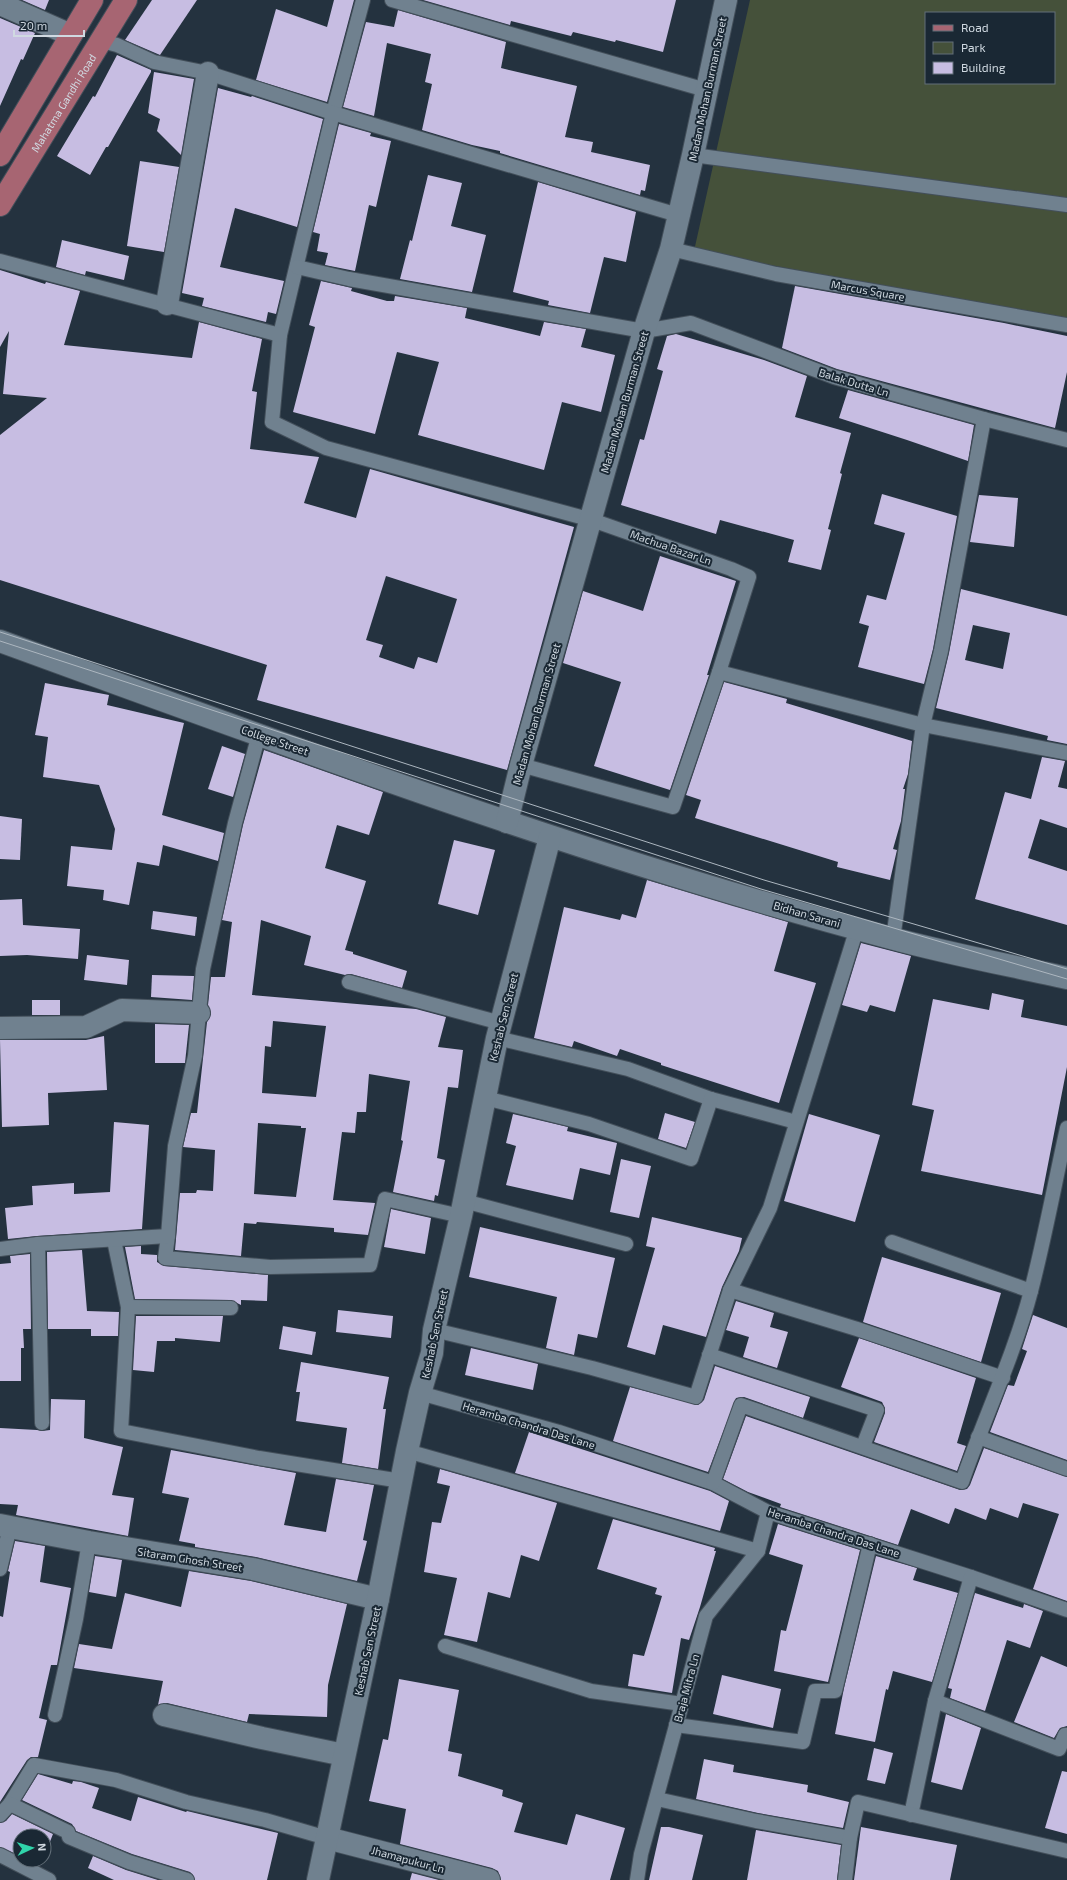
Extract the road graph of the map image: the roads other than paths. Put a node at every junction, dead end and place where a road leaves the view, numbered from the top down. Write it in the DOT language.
graph roads {
  1 [pos="92,0"];
  2 [pos="126,0"];
  3 [pos="363,0"];
  4 [pos="392,0"];
  5 [pos="726,0"];
  6 [pos="0,4"];
  7 [pos="71,35"];
  8 [pos="102,41"];
  9 [pos="208,73"];
  10 [pos="706,90"];
  11 [pos="333,113"];
  12 [pos="693,155"];
  13 [pos="0,156"];
  14 [pos="0,205"];
  15 [pos="1067,205"];
  16 [pos="678,215"];
  17 [pos="671,249"];
  18 [pos="0,261"];
  19 [pos="297,267"];
  20 [pos="167,304"];
  21 [pos="1067,325"];
  22 [pos="644,331"];
  23 [pos="280,335"];
  24 [pos="984,419"];
  25 [pos="1067,440"];
  26 [pos="592,520"];
  27 [pos="0,641"];
  28 [pos="719,672"];
  29 [pos="924,725"];
  30 [pos="259,734"];
  31 [pos="1067,753"];
  32 [pos="521,765"];
  33 [pos="509,812"];
  34 [pos="550,837"];
  35 [pos="856,928"];
  36 [pos="893,939"];
  37 [pos="1067,978"];
  38 [pos="349,982"];
  39 [pos="199,1013"];
  40 [pos="0,1028"];
  41 [pos="499,1030"];
  42 [pos="485,1098"];
  43 [pos="711,1099"];
  44 [pos="796,1122"];
  45 [pos="1067,1128"];
  46 [pos="463,1209"];
  47 [pos="168,1236"];
  48 [pos="114,1240"];
  49 [pos="892,1242"];
  50 [pos="38,1244"];
  51 [pos="626,1244"];
  52 [pos="0,1249"];
  53 [pos="730,1290"];
  54 [pos="1031,1292"];
  55 [pos="128,1307"];
  56 [pos="231,1308"];
  57 [pos="434,1330"];
  58 [pos="709,1355"];
  59 [pos="1003,1378"];
  60 [pos="420,1393"];
  61 [pos="42,1423"];
  62 [pos="978,1437"];
  63 [pos="863,1446"];
  64 [pos="407,1451"];
  65 [pos="1067,1469"];
  66 [pos="401,1481"];
  67 [pos="713,1483"];
  68 [pos="768,1512"];
  69 [pos="5,1526"];
  70 [pos="89,1542"];
  71 [pos="870,1544"];
  72 [pos="758,1551"];
  73 [pos="0,1569"];
  74 [pos="971,1577"];
  75 [pos="378,1599"];
  76 [pos="1067,1610"];
  77 [pos="445,1646"];
  78 [pos="935,1701"];
  79 [pos="682,1704"];
  80 [pos="55,1715"];
  81 [pos="164,1715"];
  82 [pos="676,1725"];
  83 [pos="1067,1735"];
  84 [pos="344,1755"];
  85 [pos="657,1799"];
  86 [pos="10,1804"];
  87 [pos="0,1815"];
  88 [pos="911,1815"];
  89 [pos="326,1838"];
  90 [pos="850,1838"];
  91 [pos="1067,1851"];
  92 [pos="0,1855"];
  93 [pos="49,1880"];
  94 [pos="187,1880"];
  95 [pos="318,1880"];
  96 [pos="488,1880"];
  97 [pos="636,1880"];
  98 [pos="845,1880"];
  1 -- 7 [label="main road"];
  2 -- 8 [label="main road, Mahatma Gandhi Road"];
  3 -- 11 [label="lane"];
  4 -- 10 [label="lane"];
  5 -- 10 [label="main road, Madan Mohan Burman Street"];
  6 -- 7 [label="main road"];
  7 -- 13 [label="main road"];
  8 -- 9 [label="lane"];
  8 -- 14 [label="main road, Mahatma Gandhi Road"];
  9 -- 11 [label="lane"];
  9 -- 20 [label="main road"];
  10 -- 12 [label="main road, Madan Mohan Burman Street"];
  11 -- 16 [label="lane"];
  11 -- 19 [label="lane"];
  12 -- 15 [label="lane"];
  12 -- 16 [label="main road, Madan Mohan Burman Street"];
  16 -- 17 [label="main road, Madan Mohan Burman Street"];
  17 -- 21 [label="lane, Marcus Square"];
  17 -- 22 [label="main road, Madan Mohan Burman Street"];
  18 -- 20 [label="lane"];
  19 -- 22 [label="lane, Balak Dutta Ln"];
  19 -- 23 [label="lane"];
  20 -- 23 [label="lane"];
  22 -- 24 [label="lane, Balak Dutta Ln"];
  22 -- 26 [label="main road, Madan Mohan Burman Street"];
  23 -- 26 [label="lane, Machua Bazar Ln"];
  24 -- 25 [label="lane, Balak Dutta Ln"];
  24 -- 29 [label="lane"];
  26 -- 28 [label="lane, Machua Bazar Ln"];
  26 -- 32 [label="main road, Madan Mohan Burman Street"];
  27 -- 30 [label="main road, College Street"];
  28 -- 29 [label="lane"];
  28 -- 32 [label="lane"];
  29 -- 31 [label="lane"];
  29 -- 36 [label="lane"];
  30 -- 33 [label="main road, College Street"];
  30 -- 39 [label="lane"];
  32 -- 33 [label="main road, Madan Mohan Burman Street"];
  33 -- 34 [label="main road, College Street"];
  34 -- 35 [label="main road, Bidhan Sarani"];
  34 -- 41 [label="main road, Keshab Sen Street"];
  35 -- 36 [label="main road, Bidhan Sarani"];
  35 -- 44 [label="lane"];
  36 -- 37 [label="main road, Bidhan Sarani"];
  38 -- 41 [label="lane"];
  39 -- 40 [label="main road"];
  39 -- 47 [label="lane"];
  41 -- 42 [label="main road, Keshab Sen Street"];
  41 -- 43 [label="lane"];
  42 -- 43 [label="lane"];
  42 -- 46 [label="main road, Keshab Sen Street"];
  43 -- 44 [label="lane"];
  44 -- 53 [label="lane"];
  45 -- 54 [label="lane"];
  46 -- 47 [label="lane"];
  46 -- 51 [label="lane"];
  46 -- 57 [label="main road, Keshab Sen Street"];
  47 -- 48 [label="lane"];
  48 -- 50 [label="lane"];
  48 -- 55 [label="lane"];
  49 -- 54 [label="lane"];
  50 -- 52 [label="lane"];
  50 -- 61 [label="lane"];
  53 -- 58 [label="lane"];
  53 -- 59 [label="lane"];
  54 -- 59 [label="lane"];
  55 -- 56 [label="lane"];
  55 -- 66 [label="lane"];
  57 -- 58 [label="lane"];
  57 -- 60 [label="main road, Keshab Sen Street"];
  58 -- 63 [label="lane"];
  59 -- 62 [label="lane"];
  60 -- 64 [label="main road, Keshab Sen Street"];
  60 -- 67 [label="lane, Heramba Chandra Das Lane"];
  62 -- 63 [label="lane"];
  62 -- 65 [label="lane"];
  63 -- 67 [label="lane"];
  64 -- 66 [label="main road, Keshab Sen Street"];
  64 -- 72 [label="lane"];
  66 -- 75 [label="main road, Keshab Sen Street"];
  67 -- 68 [label="lane, Heramba Chandra Das Lane"];
  68 -- 71 [label="lane, Heramba Chandra Das Lane"];
  68 -- 72 [label="lane, Braja Mitra Ln"];
  69 -- 70 [label="main road, Sitaram Ghosh Street"];
  69 -- 73 [label="lane"];
  70 -- 75 [label="main road, Sitaram Ghosh Street"];
  70 -- 80 [label="lane"];
  71 -- 74 [label="lane, Heramba Chandra Das Lane"];
  71 -- 82 [label="lane"];
  72 -- 79 [label="lane, Braja Mitra Ln"];
  74 -- 76 [label="lane, Heramba Chandra Das Lane"];
  74 -- 78 [label="lane"];
  75 -- 84 [label="main road, Keshab Sen Street"];
  77 -- 79 [label="lane"];
  78 -- 83 [label="lane"];
  78 -- 88 [label="lane"];
  79 -- 82 [label="lane, Braja Mitra Ln"];
  81 -- 84 [label="main road"];
  82 -- 85 [label="lane, Braja Mitra Ln"];
  84 -- 89 [label="main road, Keshab Sen Street"];
  85 -- 90 [label="lane"];
  85 -- 97 [label="lane, Braja Mitra Ln"];
  86 -- 87 [label="lane"];
  86 -- 89 [label="lane"];
  86 -- 94 [label="lane"];
  88 -- 90 [label="lane"];
  88 -- 91 [label="lane"];
  89 -- 95 [label="main road, Keshab Sen Street"];
  89 -- 96 [label="main road, Jhamapukur Ln"];
  90 -- 98 [label="lane"];
  92 -- 93 [label="lane"];
}
